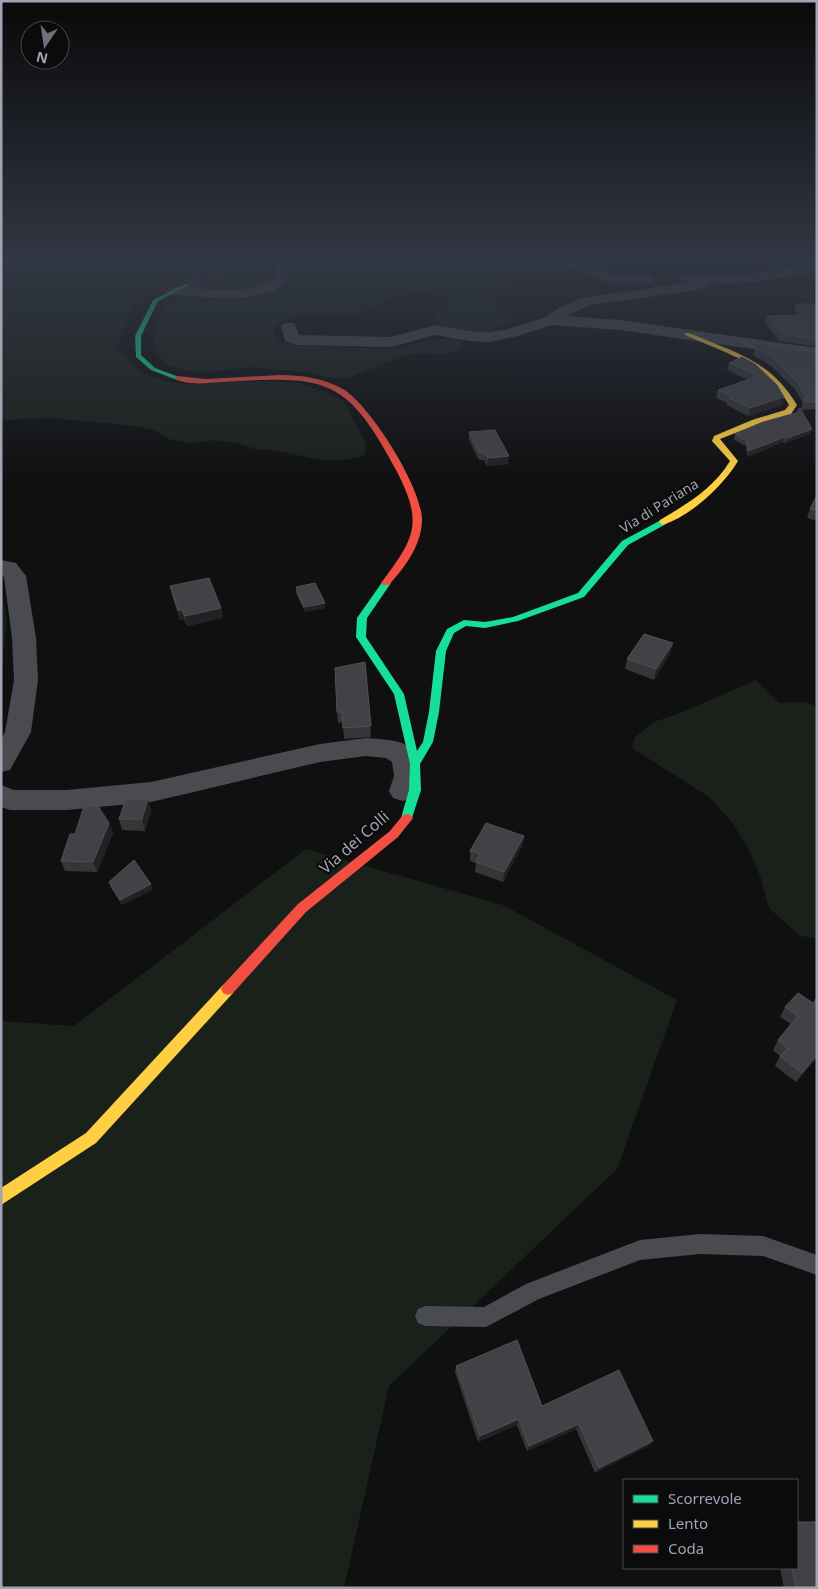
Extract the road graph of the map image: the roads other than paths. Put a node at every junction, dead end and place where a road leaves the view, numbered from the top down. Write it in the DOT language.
graph roads {
  1 [pos="140,331"];
  2 [pos="290,331"];
  3 [pos="429,331"];
  4 [pos="442,331"];
  5 [pos="517,331"];
  6 [pos="666,331"];
  7 [pos="687,334"];
  8 [pos="817,353"];
  9 [pos="1,566"];
  10 [pos="1,763"];
  11 [pos="415,764"];
  12 [pos="1,795"];
  13 [pos="366,856"];
  14 [pos="1,1198"];
  15 [pos="817,1265"];
  16 [pos="425,1316"];
  1 -- 11 [label="street, Via dei Colli"];
  2 -- 3 [label="street"];
  4 -- 5 [label="street"];
  6 -- 7 [label="street"];
  7 -- 8 [label="street"];
  7 -- 11 [label="street, Via di Pariana"];
  9 -- 10 [label="street"];
  11 -- 13 [label="street, Via dei Colli"];
  12 -- 13 [label="street"];
  13 -- 14 [label="street, Via dei Colli"];
  15 -- 16 [label="lane"];
}
